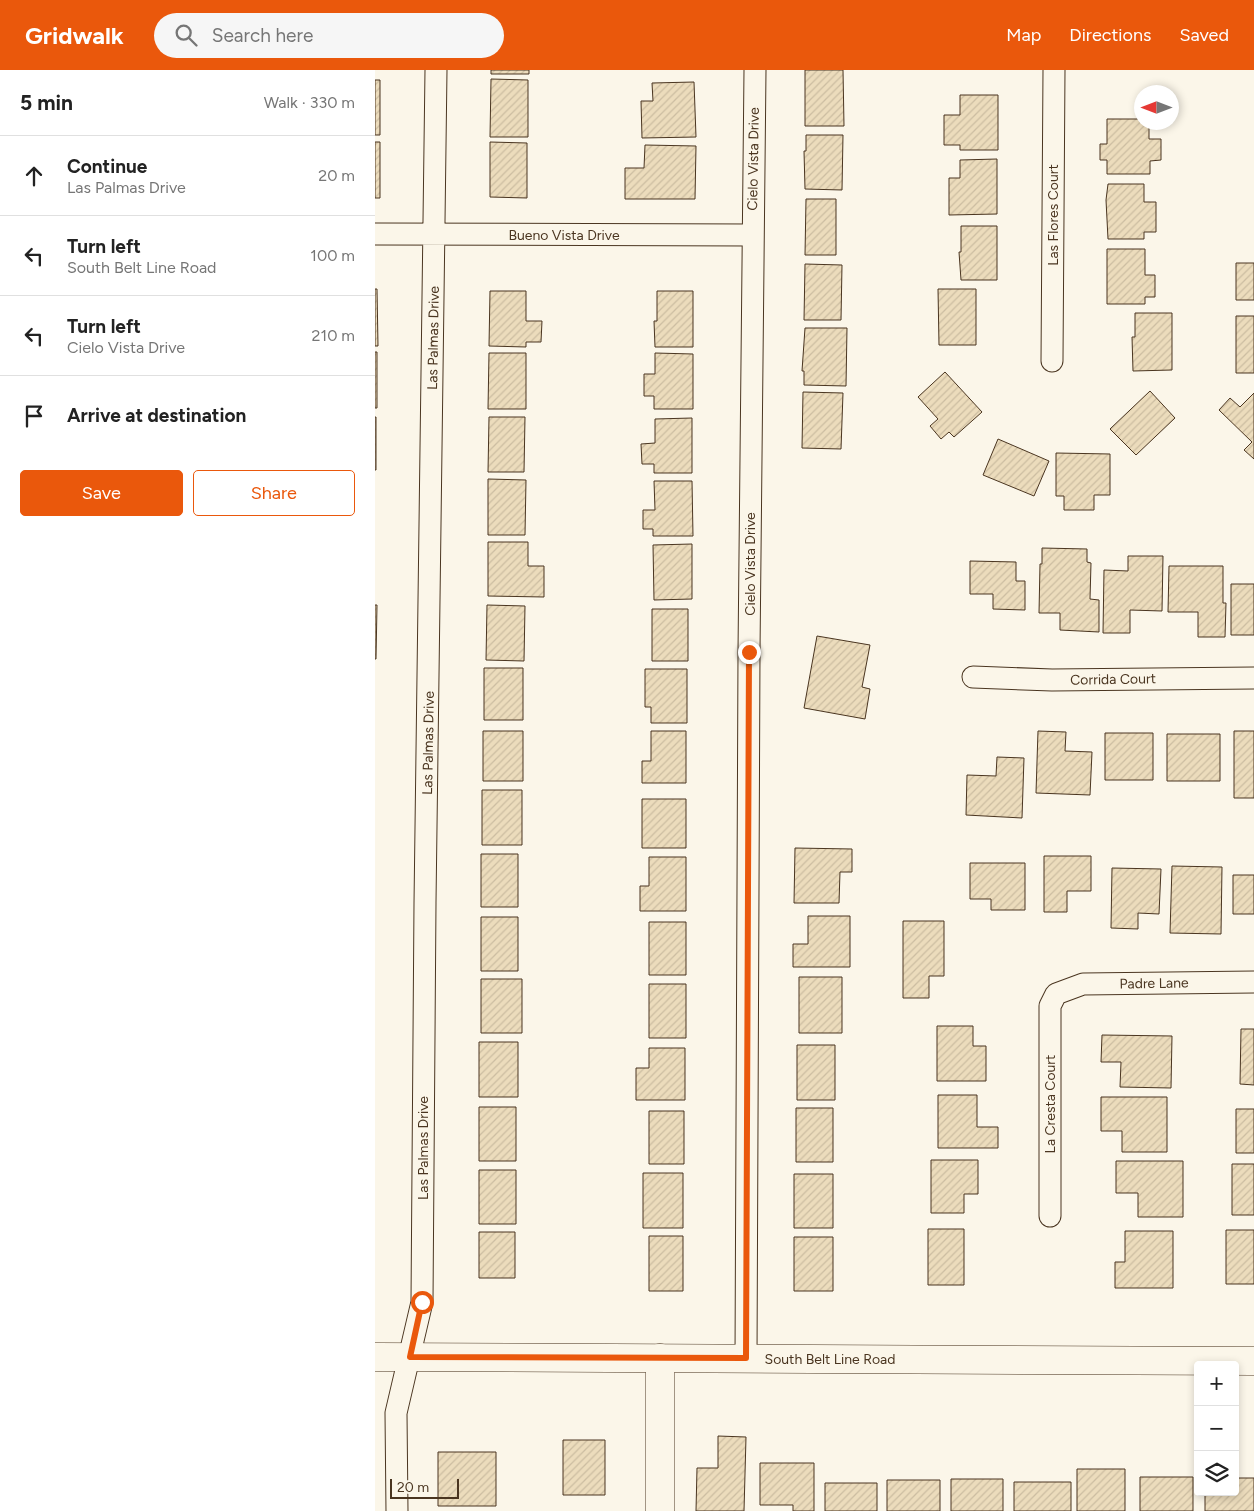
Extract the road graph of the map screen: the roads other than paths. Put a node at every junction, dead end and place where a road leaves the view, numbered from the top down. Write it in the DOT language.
graph roads {
  1 [pos="436,70"];
  2 [pos="755,70"];
  3 [pos="1054,70"];
  4 [pos="375,234"];
  5 [pos="435,234"];
  6 [pos="753,235"];
  7 [pos="1052,361"];
  8 [pos="973,678"];
  9 [pos="1254,678"];
  10 [pos="1254,982"];
  11 [pos="1056,994"];
  12 [pos="1050,1216"];
  13 [pos="375,1357"];
  14 [pos="410,1357"];
  15 [pos="661,1358"];
  16 [pos="746,1358"];
  17 [pos="1254,1361"];
  18 [pos="397,1511"];
  19 [pos="660,1511"];
  1 -- 5 [label="street, Las Palmas Drive"];
  2 -- 6 [label="street, Cielo Vista Drive"];
  3 -- 7 [label="street, Las Flores Court"];
  4 -- 5 [label="street, Bueno Vista Drive"];
  5 -- 6 [label="street, Bueno Vista Drive"];
  5 -- 14 [label="street, Las Palmas Drive"];
  6 -- 16 [label="street, Cielo Vista Drive"];
  8 -- 9 [label="street, Corrida Court"];
  10 -- 11 [label="street, Padre Lane"];
  11 -- 12 [label="street, La Cresta Court"];
  13 -- 14 [label="main road, South Belt Line Road"];
  14 -- 15 [label="main road, South Belt Line Road"];
  14 -- 18 [label="street, Las Palmas Drive"];
  15 -- 16 [label="main road, South Belt Line Road"];
  15 -- 19 [label="main road"];
  16 -- 17 [label="main road, South Belt Line Road"];
}
